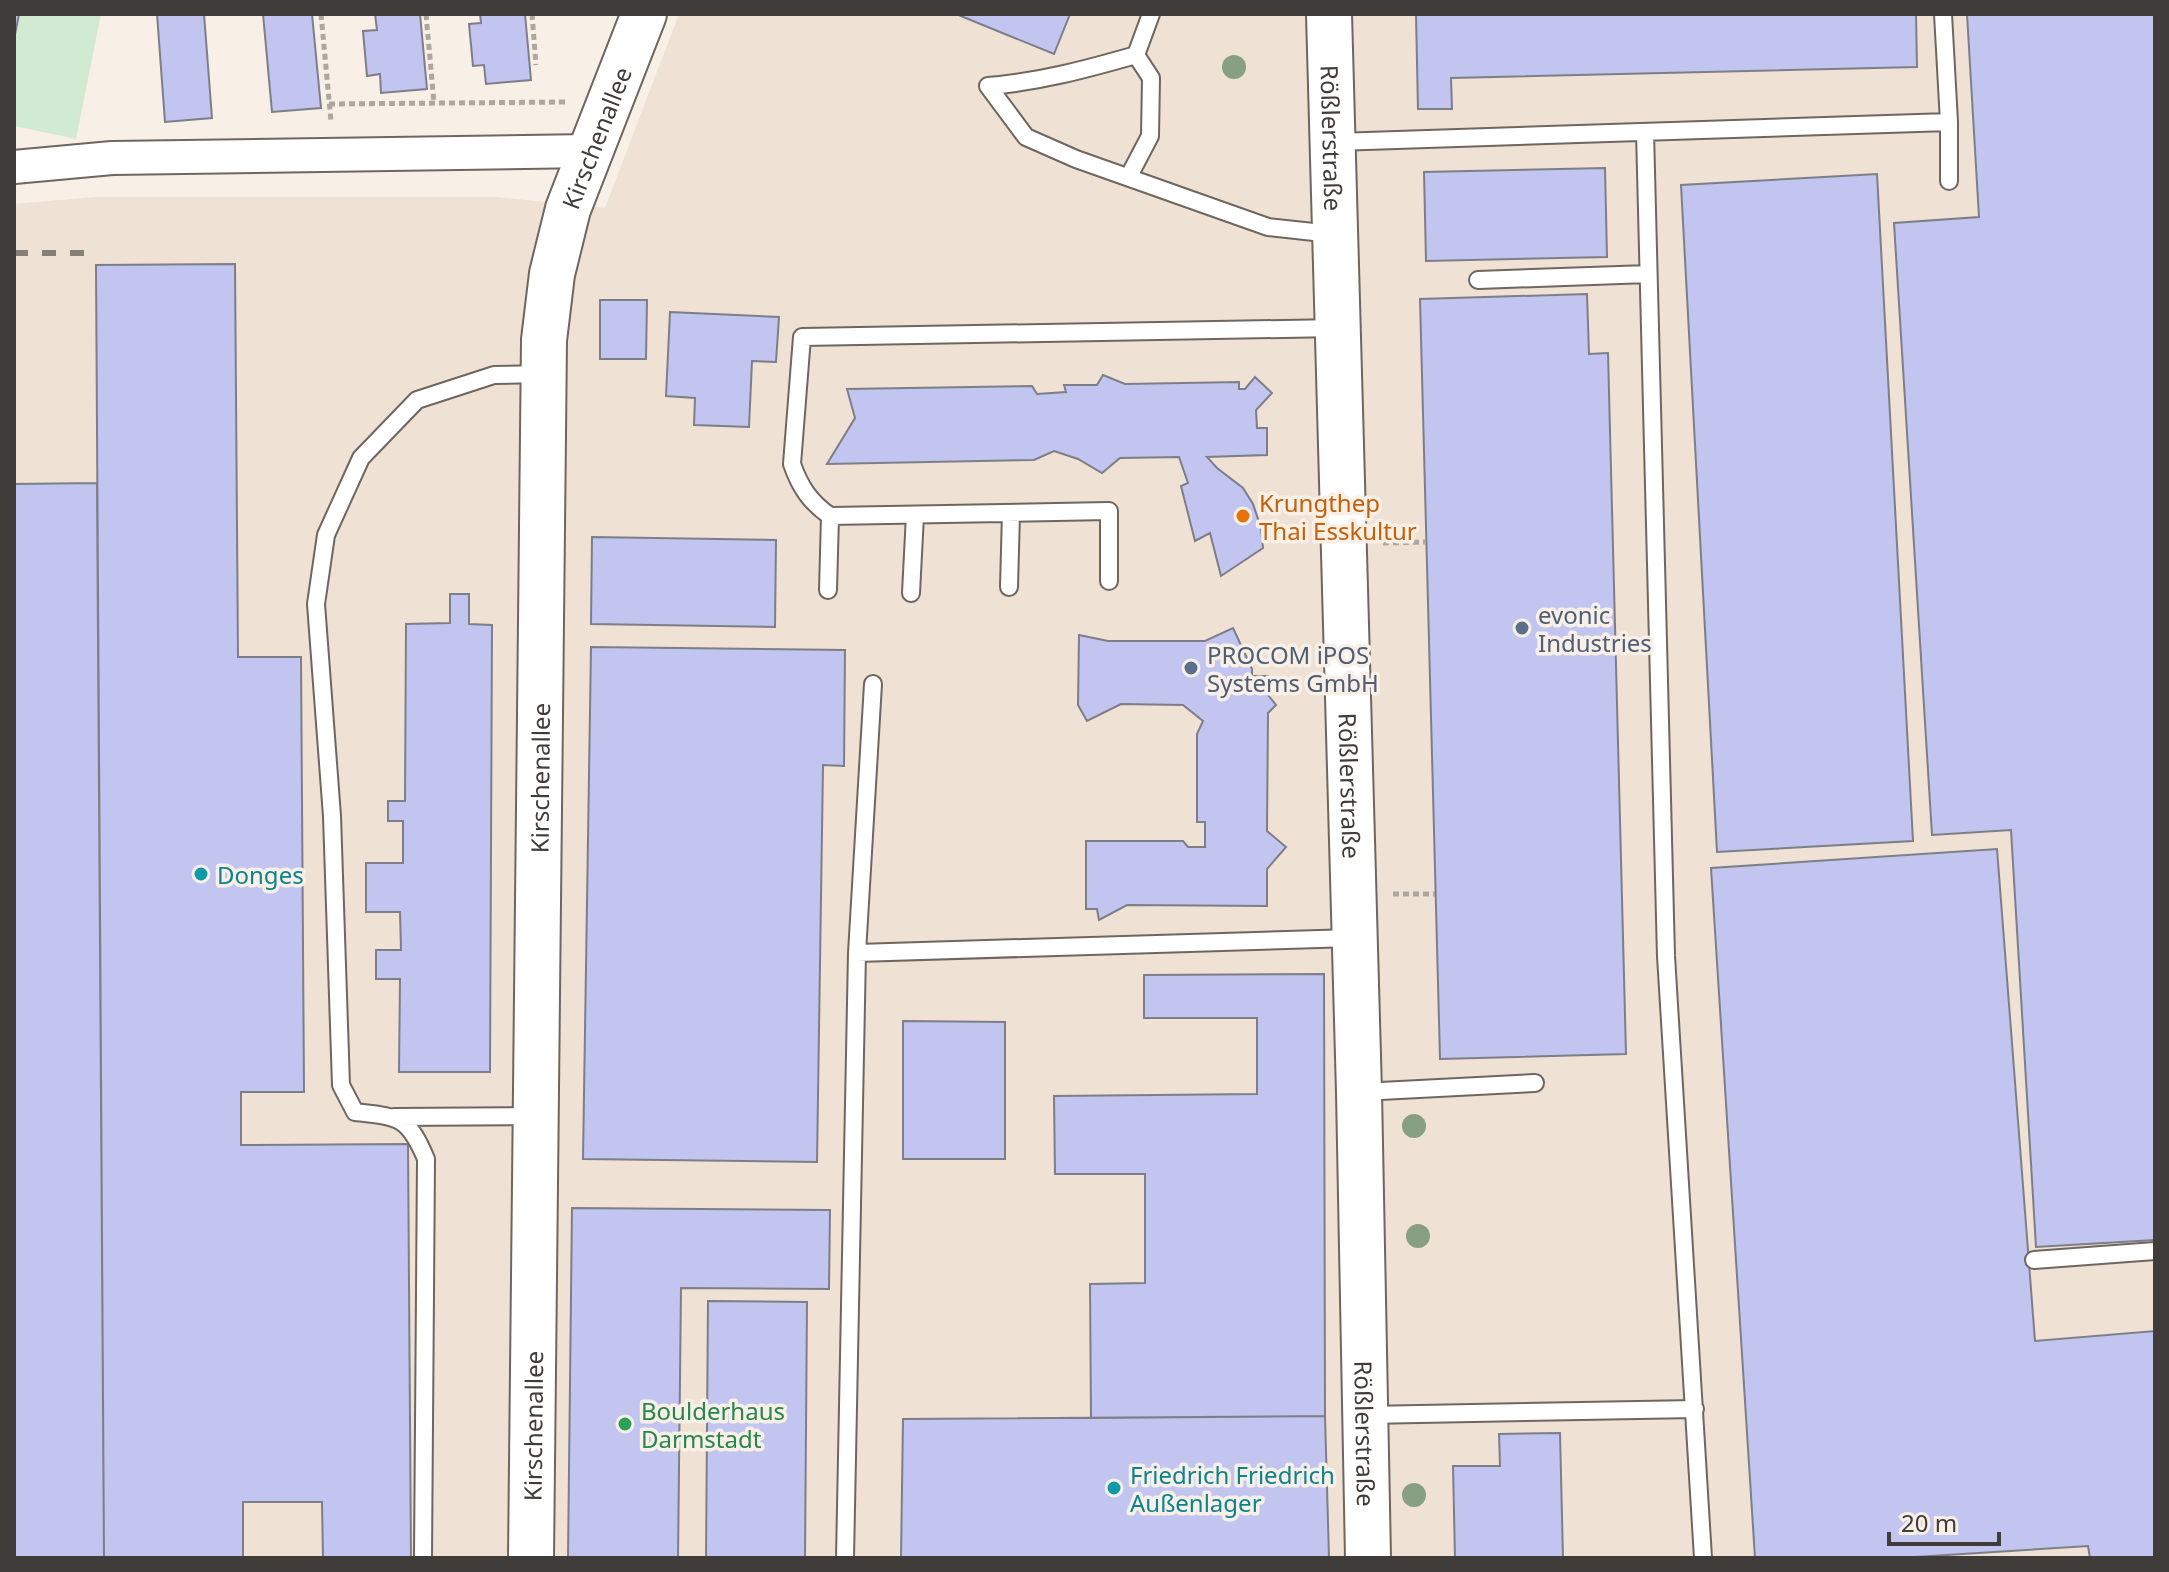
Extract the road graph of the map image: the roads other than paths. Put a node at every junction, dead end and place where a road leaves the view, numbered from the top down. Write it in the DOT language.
graph roads {
  1 [pos="644,14"];
  2 [pos="1151,14"];
  3 [pos="1329,14"];
  4 [pos="1943,14"];
  5 [pos="1136,55"];
  6 [pos="1949,122"];
  7 [pos="1645,132"];
  8 [pos="1334,142"];
  9 [pos="589,151"];
  10 [pos="14,167"];
  11 [pos="1129,176"];
  12 [pos="1949,181"];
  13 [pos="1336,234"];
  14 [pos="1648,274"];
  15 [pos="1478,280"];
  16 [pos="1339,328"];
  17 [pos="544,374"];
  18 [pos="1011,513"];
  19 [pos="915,515"];
  20 [pos="830,516"];
  21 [pos="1109,581"];
  22 [pos="1009,587"];
  23 [pos="828,590"];
  24 [pos="911,593"];
  25 [pos="873,684"];
  26 [pos="1353,938"];
  27 [pos="857,953"];
  28 [pos="1535,1083"];
  29 [pos="1359,1092"];
  30 [pos="535,1116"];
  31 [pos="394,1117"];
  32 [pos="2155,1251"];
  33 [pos="2034,1260"];
  34 [pos="1695,1409"];
  35 [pos="1365,1415"];
  36 [pos="423,1558"];
  37 [pos="531,1558"];
  38 [pos="845,1558"];
  39 [pos="1368,1558"];
  40 [pos="1703,1558"];
  1 -- 9 [label="main road, Kirschenallee"];
  2 -- 5 [label="lane"];
  3 -- 8 [label="main road, Rößlerstraße"];
  4 -- 6 [label="lane"];
  5 -- 11 [label="lane"];
  5 -- 11 [label="lane"];
  6 -- 7 [label="lane"];
  6 -- 12 [label="lane"];
  7 -- 8 [label="lane"];
  7 -- 14 [label="lane"];
  8 -- 13 [label="main road, Rößlerstraße"];
  9 -- 10 [label="street"];
  9 -- 17 [label="main road, Kirschenallee"];
  11 -- 13 [label="lane"];
  13 -- 16 [label="main road, Rößlerstraße"];
  14 -- 15 [label="lane"];
  14 -- 34 [label="lane"];
  16 -- 20 [label="lane"];
  16 -- 26 [label="main road, Rößlerstraße"];
  17 -- 30 [label="main road, Kirschenallee"];
  17 -- 31 [label="lane"];
  18 -- 19 [label="lane"];
  18 -- 21 [label="lane"];
  18 -- 22 [label="lane"];
  19 -- 20 [label="lane"];
  19 -- 24 [label="lane"];
  20 -- 23 [label="lane"];
  25 -- 27 [label="lane"];
  26 -- 27 [label="lane"];
  26 -- 29 [label="main road, Rößlerstraße"];
  27 -- 38 [label="lane"];
  28 -- 29 [label="lane"];
  29 -- 35 [label="main road, Rößlerstraße"];
  30 -- 31 [label="lane"];
  30 -- 37 [label="main road, Kirschenallee"];
  31 -- 36 [label="lane"];
  32 -- 33 [label="lane"];
  34 -- 35 [label="lane"];
  34 -- 40 [label="lane"];
  35 -- 39 [label="main road, Rößlerstraße"];
}
